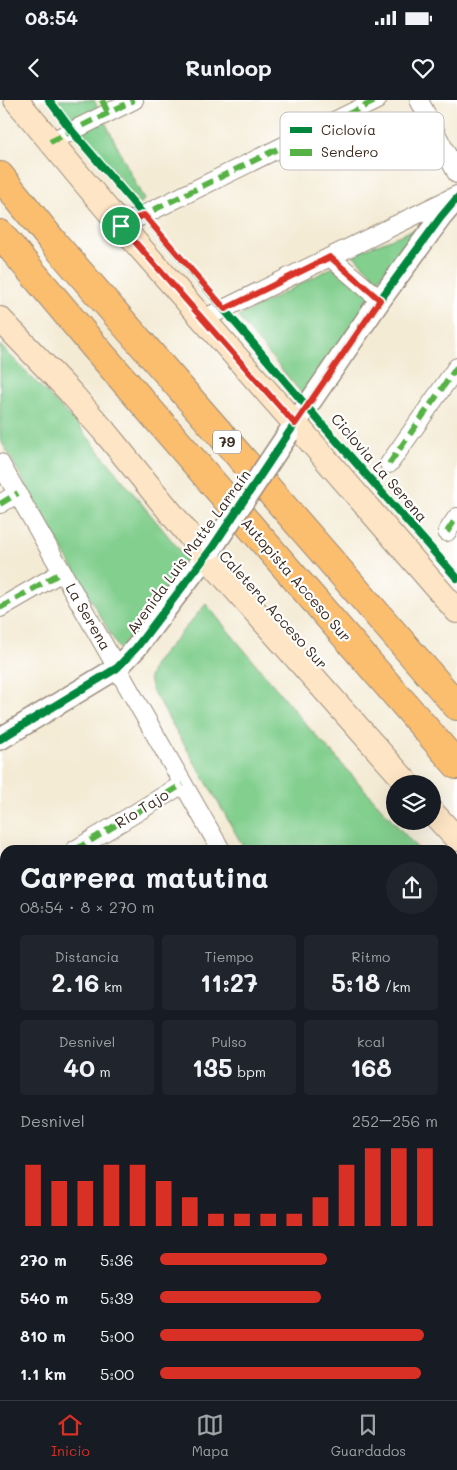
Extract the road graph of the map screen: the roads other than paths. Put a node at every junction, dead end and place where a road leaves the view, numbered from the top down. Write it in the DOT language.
graph roads {
  1 [pos="16,100"];
  2 [pos="134,100"];
  3 [pos="377,100"];
  4 [pos="419,100"];
  5 [pos="105,106"];
  6 [pos="353,112"];
  7 [pos="425,112"];
  8 [pos="50,142"];
  9 [pos="280,148"];
  10 [pos="444,149"];
  11 [pos="457,174"];
  12 [pos="0,176"];
  13 [pos="457,196"];
  14 [pos="121,226"];
  15 [pos="0,234"];
  16 [pos="330,257"];
  17 [pos="380,300"];
  18 [pos="0,319"];
  19 [pos="203,319"];
  20 [pos="457,367"];
  21 [pos="292,429"];
  22 [pos="0,462"];
  23 [pos="389,464"];
  24 [pos="18,493"];
  25 [pos="0,504"];
  26 [pos="209,552"];
  27 [pos="62,572"];
  28 [pos="0,608"];
  29 [pos="457,611"];
  30 [pos="117,668"];
  31 [pos="457,706"];
  32 [pos="0,739"];
  33 [pos="457,765"];
  34 [pos="400,775"];
  35 [pos="183,784"];
  36 [pos="441,822"];
  37 [pos="457,839"];
  38 [pos="83,845"];
  39 [pos="218,845"];
  1 -- 8 [label="main road"];
  2 -- 5 [label="street"];
  3 -- 6 [label="street"];
  4 -- 7 [label="street"];
  5 -- 8 [label="street"];
  8 -- 14 [label="main road"];
  9 -- 14 [label="street"];
  10 -- 11 [label="street"];
  12 -- 31 [label="highway, 79"];
  13 -- 16 [label="street"];
  13 -- 17 [label="street, Avenida Luis Matte Larraín"];
  14 -- 19 [label="main road"];
  15 -- 33 [label="highway, Autopista Acceso Sur / 79"];
  16 -- 17 [label="street"];
  16 -- 19 [label="street"];
  17 -- 21 [label="street, Avenida Luis Matte Larraín"];
  18 -- 26 [label="main road, Caletera Acceso Sur"];
  19 -- 21 [label="main road"];
  20 -- 23 [label="street"];
  21 -- 26 [label="street, Avenida Luis Matte Larraín, bridge"];
  21 -- 29 [label="main road"];
  22 -- 24 [label="street, La Serena"];
  24 -- 25 [label="street"];
  24 -- 27 [label="street, La Serena"];
  26 -- 30 [label="street, Avenida Luis Matte Larraín"];
  26 -- 34 [label="main road, Caletera Acceso Sur"];
  27 -- 28 [label="street"];
  27 -- 30 [label="street, La Serena"];
  30 -- 32 [label="street, Avenida Luis Matte Larraín"];
  30 -- 35 [label="street, La Serena"];
  35 -- 38 [label="street, Río Tajo"];
  35 -- 39 [label="street, La Serena"];
  36 -- 37 [label="main road"];
}
